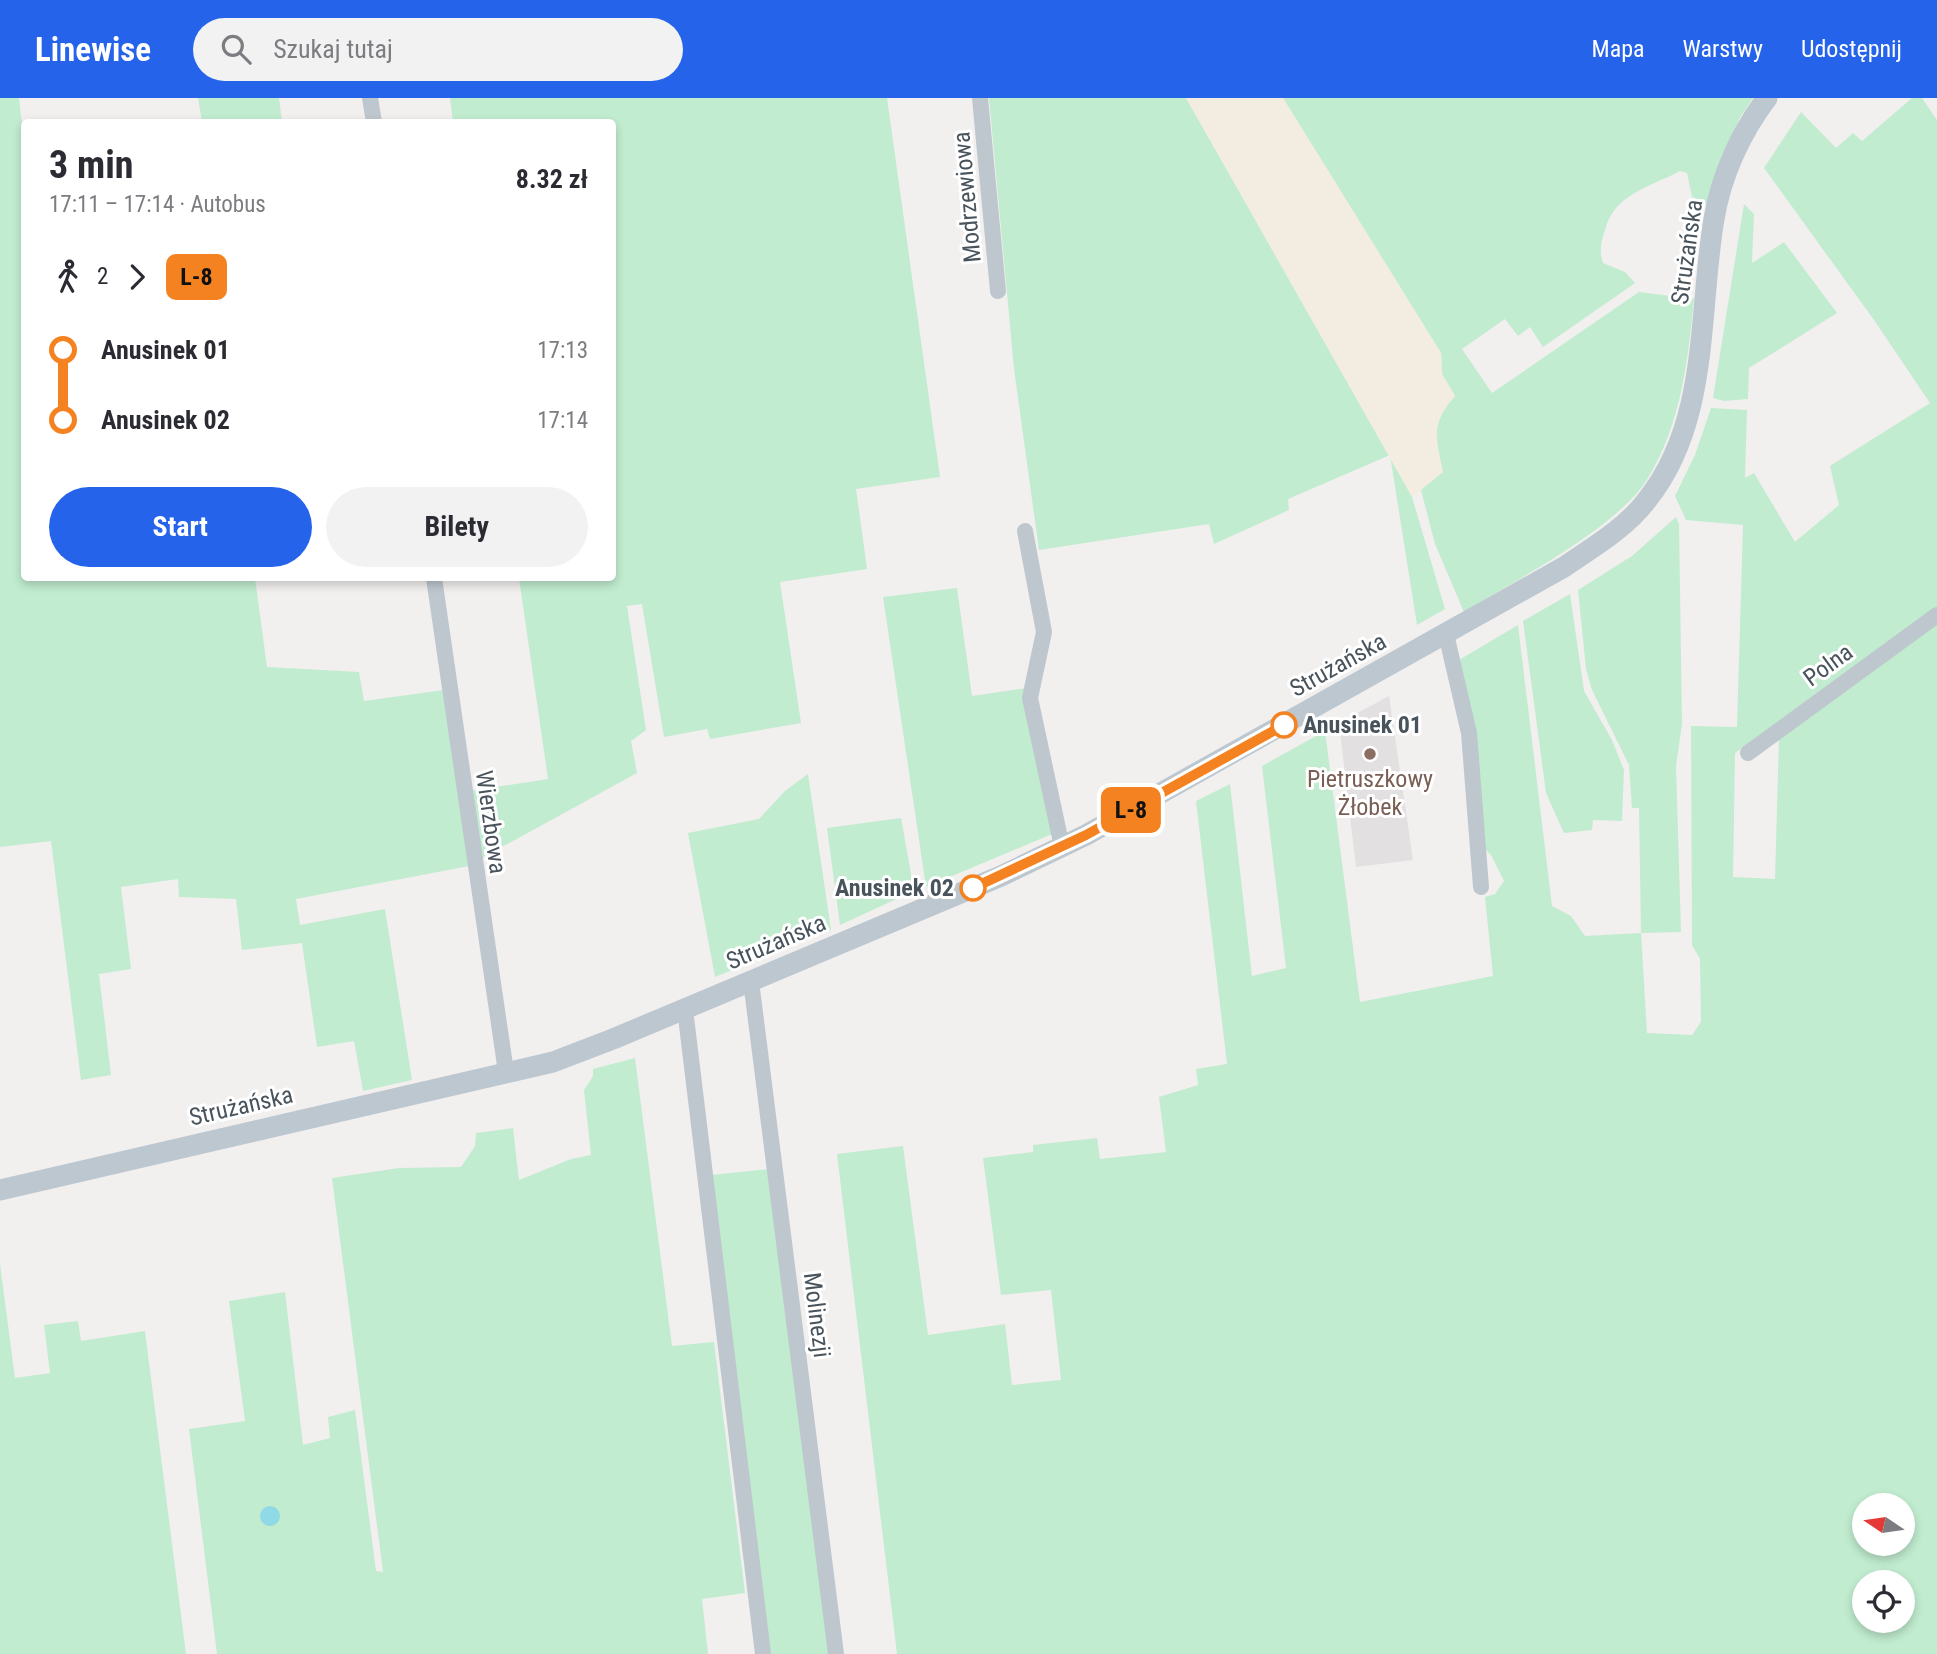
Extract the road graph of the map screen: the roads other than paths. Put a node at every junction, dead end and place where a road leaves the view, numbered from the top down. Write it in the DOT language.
graph roads {
  1 [pos="370,98"];
  2 [pos="981,98"];
  3 [pos="1767,98"];
  4 [pos="374,119"];
  5 [pos="998,291"];
  6 [pos="1025,531"];
  7 [pos="434,581"];
  8 [pos="1937,615"];
  9 [pos="1446,634"];
  10 [pos="1748,753"];
  11 [pos="1062,847"];
  12 [pos="1481,887"];
  13 [pos="751,981"];
  14 [pos="685,1009"];
  15 [pos="506,1073"];
  16 [pos="0,1190"];
  17 [pos="763,1654"];
  18 [pos="836,1654"];
  1 -- 4 [label="street"];
  2 -- 5 [label="street, Modrzewiowa"];
  3 -- 9 [label="main road, Strużańska"];
  6 -- 11 [label="street"];
  7 -- 15 [label="street, Wierzbowa"];
  8 -- 10 [label="street, Polna"];
  9 -- 11 [label="main road, Strużańska"];
  9 -- 12 [label="street"];
  11 -- 13 [label="main road, Strużańska"];
  13 -- 14 [label="main road, Strużańska"];
  13 -- 18 [label="street, Molinezji"];
  14 -- 15 [label="main road, Strużańska"];
  14 -- 17 [label="street"];
  15 -- 16 [label="main road, Strużańska"];
}
